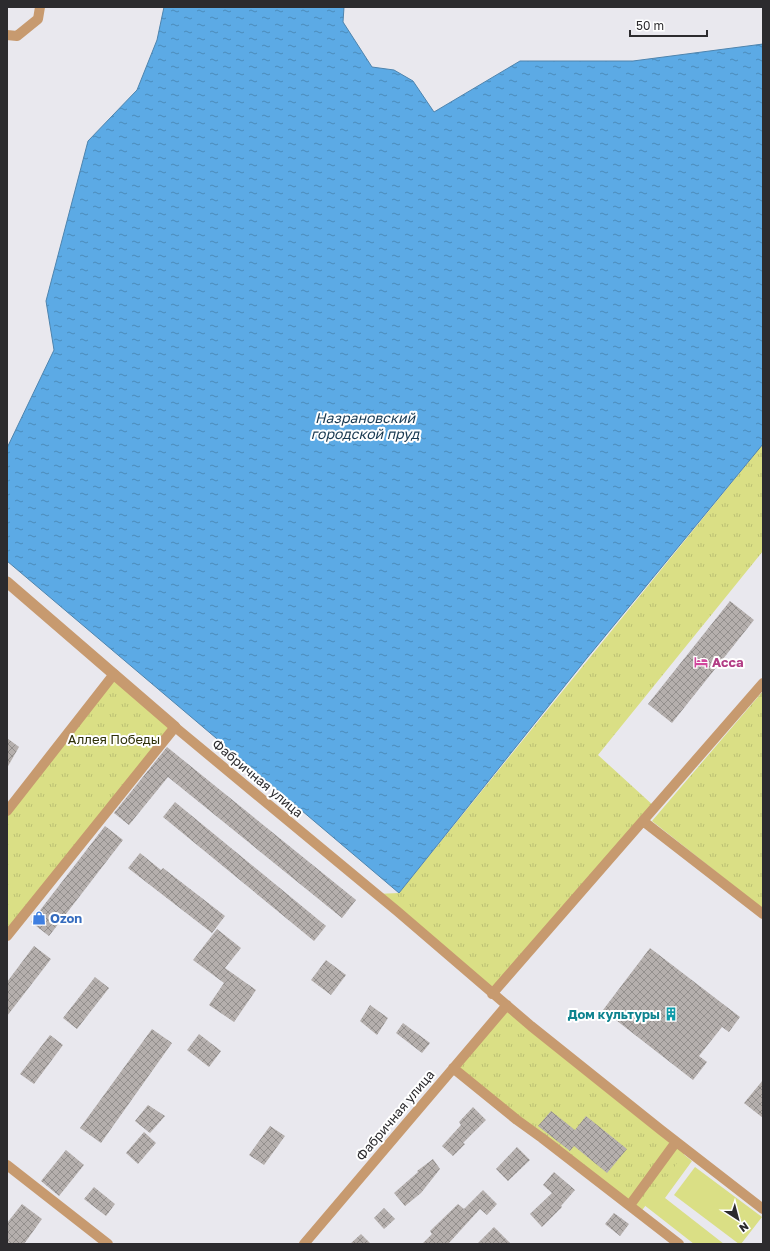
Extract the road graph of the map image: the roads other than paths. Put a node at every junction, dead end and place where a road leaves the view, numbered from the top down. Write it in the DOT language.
graph roads {
  1 [pos="40,7"];
  2 [pos="7,35"];
  3 [pos="7,582"];
  4 [pos="114,674"];
  5 [pos="763,683"];
  6 [pos="176,727"];
  7 [pos="7,811"];
  8 [pos="643,821"];
  9 [pos="763,914"];
  10 [pos="7,936"];
  11 [pos="492,994"];
  12 [pos="507,1005"];
  13 [pos="453,1068"];
  14 [pos="676,1142"];
  15 [pos="7,1165"];
  16 [pos="630,1205"];
  17 [pos="763,1209"];
  18 [pos="108,1244"];
  19 [pos="304,1244"];
  20 [pos="679,1244"];
  1 -- 2 [label="street"];
  3 -- 4 [label="street, Фабричная улица"];
  4 -- 6 [label="street, Фабричная улица"];
  4 -- 7 [label="street"];
  5 -- 8 [label="street"];
  6 -- 10 [label="street"];
  6 -- 11 [label="street, Фабричная улица"];
  8 -- 9 [label="street"];
  8 -- 11 [label="street"];
  11 -- 12 [label="street, Фабричная улица"];
  12 -- 13 [label="street, Фабричная улица"];
  12 -- 14 [label="street, Фабричная улица"];
  13 -- 16 [label="street"];
  13 -- 19 [label="street, Фабричная улица"];
  14 -- 16 [label="street"];
  14 -- 17 [label="street, Фабричная улица"];
  15 -- 18 [label="street"];
  16 -- 20 [label="street"];
}
